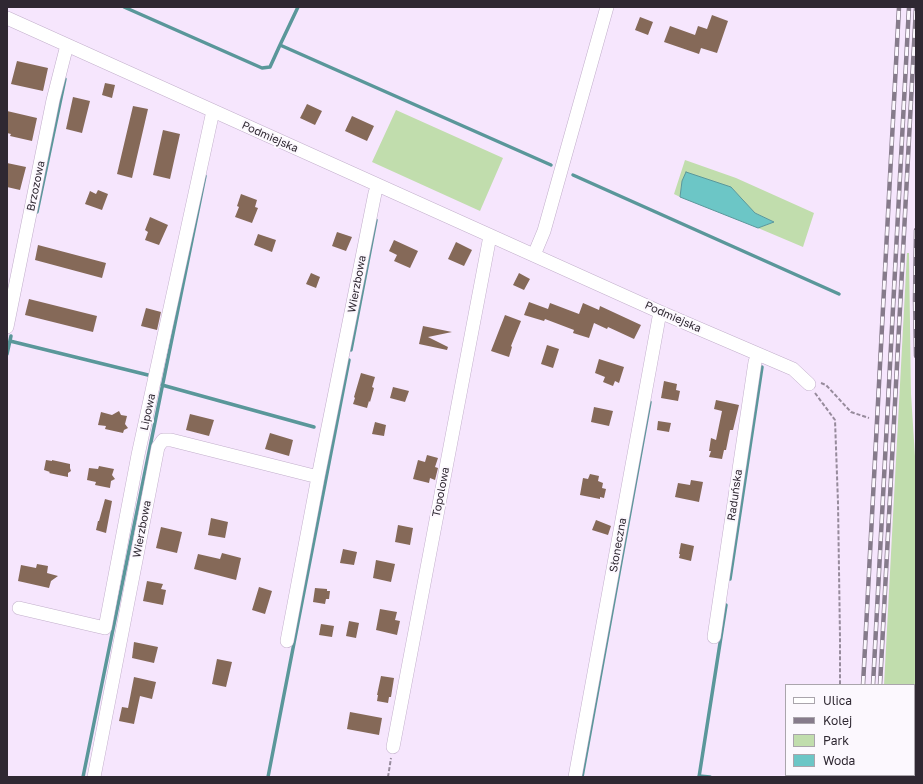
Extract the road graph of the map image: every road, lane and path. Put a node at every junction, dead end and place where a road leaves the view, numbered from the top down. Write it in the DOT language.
graph roads {
  1 [pos="607,7"];
  2 [pos="7,18"];
  3 [pos="67,45"];
  4 [pos="213,111"];
  5 [pos="378,185"];
  6 [pos="490,236"];
  7 [pos="534,256"];
  8 [pos="660,312"];
  9 [pos="7,327"];
  10 [pos="758,354"];
  11 [pos="809,384"];
  12 [pos="869,418"];
  13 [pos="318,477"];
  14 [pos="19,608"];
  15 [pos="714,637"];
  16 [pos="287,641"];
  17 [pos="840,684"];
  18 [pos="393,747"];
  19 [pos="94,777"];
  20 [pos="388,777"];
  21 [pos="575,777"];
  1 -- 7 [label="street"];
  2 -- 3 [label="street, Podmiejska"];
  3 -- 4 [label="street, Podmiejska"];
  3 -- 9 [label="street, Brzozowa"];
  4 -- 5 [label="street, Podmiejska"];
  4 -- 14 [label="street, Lipowa"];
  5 -- 6 [label="street, Podmiejska"];
  5 -- 13 [label="street, Wierzbowa"];
  6 -- 7 [label="street, Podmiejska"];
  6 -- 18 [label="street, Topolowa"];
  7 -- 8 [label="street, Podmiejska"];
  8 -- 10 [label="street, Podmiejska"];
  8 -- 21 [label="street, Słoneczna"];
  10 -- 11 [label="street, Podmiejska"];
  10 -- 15 [label="street, Raduńska"];
  11 -- 12 [label="path"];
  11 -- 17 [label="path"];
  13 -- 16 [label="street, Wierzbowa"];
  13 -- 19 [label="street, Wierzbowa"];
  18 -- 20 [label="path"];
}
